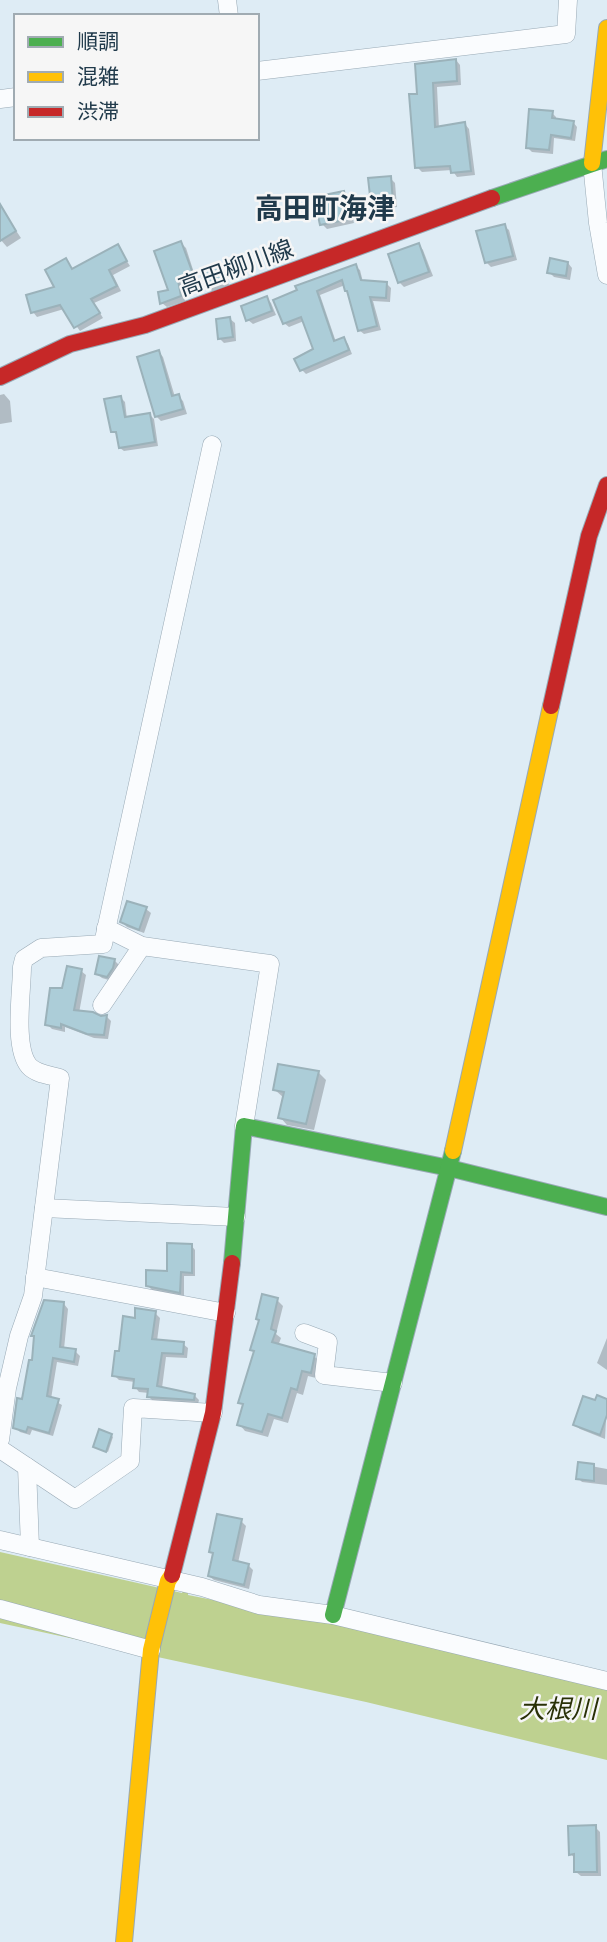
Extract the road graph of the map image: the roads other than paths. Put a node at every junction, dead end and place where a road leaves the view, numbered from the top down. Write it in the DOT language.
graph roads {
  1 [pos="568,0"];
  2 [pos="607,28"];
  3 [pos="259,71"];
  4 [pos="600,161"];
  5 [pos="607,275"];
  6 [pos="0,377"];
  7 [pos="212,446"];
  8 [pos="607,485"];
  9 [pos="106,928"];
  10 [pos="142,946"];
  11 [pos="102,1005"];
  12 [pos="244,1126"];
  13 [pos="449,1168"];
  14 [pos="607,1207"];
  15 [pos="44,1208"];
  16 [pos="236,1217"];
  17 [pos="35,1277"];
  18 [pos="226,1313"];
  19 [pos="304,1333"];
  20 [pos="393,1383"];
  21 [pos="213,1413"];
  22 [pos="0,1440"];
  23 [pos="0,1449"];
  24 [pos="27,1467"];
  25 [pos="0,1540"];
  26 [pos="30,1547"];
  27 [pos="168,1581"];
  28 [pos="0,1609"];
  29 [pos="332,1615"];
  30 [pos="151,1650"];
  31 [pos="607,1681"];
  32 [pos="124,1942"];
  1 -- 3 [label="street"];
  2 -- 4 [label="street"];
  4 -- 5 [label="street"];
  4 -- 6 [label="street, 高田柳川線"];
  7 -- 9 [label="street"];
  8 -- 13 [label="street"];
  9 -- 10 [label="street"];
  9 -- 15 [label="street"];
  10 -- 11 [label="street"];
  10 -- 12 [label="street"];
  12 -- 13 [label="street"];
  12 -- 16 [label="street"];
  13 -- 14 [label="street"];
  13 -- 20 [label="street"];
  15 -- 16 [label="street"];
  15 -- 17 [label="street"];
  16 -- 18 [label="street"];
  17 -- 18 [label="street"];
  17 -- 22 [label="street"];
  18 -- 21 [label="street"];
  19 -- 20 [label="street"];
  20 -- 29 [label="street"];
  21 -- 24 [label="street"];
  21 -- 27 [label="street"];
  23 -- 24 [label="street"];
  24 -- 26 [label="street"];
  25 -- 26 [label="street"];
  26 -- 27 [label="street"];
  27 -- 29 [label="street"];
  27 -- 30 [label="street"];
  28 -- 30 [label="street"];
  29 -- 31 [label="street"];
  30 -- 32 [label="street"];
}
